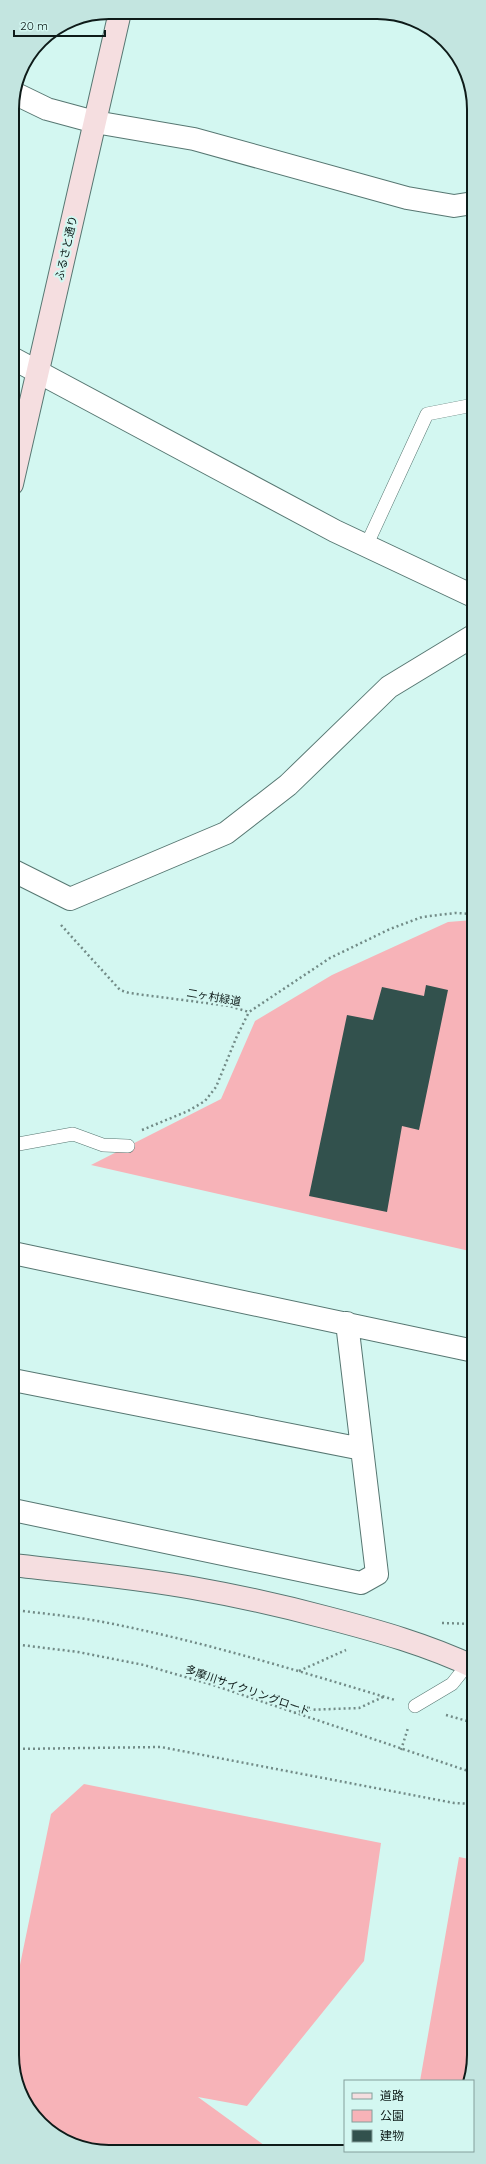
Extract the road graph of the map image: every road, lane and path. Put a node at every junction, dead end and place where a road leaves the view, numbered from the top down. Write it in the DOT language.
graph roads {
  1 [pos="118,19"];
  2 [pos="20,96"];
  3 [pos="94,122"];
  4 [pos="467,204"];
  5 [pos="19,362"];
  6 [pos="38,373"];
  7 [pos="467,406"];
  8 [pos="19,454"];
  9 [pos="367,544"];
  10 [pos="467,593"];
  11 [pos="467,640"];
  12 [pos="19,874"];
  13 [pos="467,914"];
  14 [pos="56,919"];
  15 [pos="249,1012"];
  16 [pos="19,1144"];
  17 [pos="103,1146"];
  18 [pos="128,1146"];
  19 [pos="19,1254"];
  20 [pos="347,1324"];
  21 [pos="467,1350"];
  22 [pos="19,1381"];
  23 [pos="362,1449"];
  24 [pos="19,1511"];
  25 [pos="19,1566"];
  26 [pos="19,1611"];
  27 [pos="19,1645"];
  28 [pos="351,1647"];
  29 [pos="467,1664"];
  30 [pos="467,1670"];
  31 [pos="299,1671"];
  32 [pos="384,1697"];
  33 [pos="415,1706"];
  34 [pos="293,1714"];
  35 [pos="467,1721"];
  36 [pos="19,1749"];
  37 [pos="467,1771"];
  38 [pos="467,1804"];
  1 -- 3 [label="street, ふるさと通り"];
  2 -- 3 [label="street"];
  3 -- 4 [label="street"];
  3 -- 6 [label="street, ふるさと通り"];
  5 -- 6 [label="street"];
  6 -- 8 [label="street, ふるさと通り"];
  6 -- 9 [label="street"];
  7 -- 9 [label="lane"];
  9 -- 10 [label="street"];
  11 -- 12 [label="street"];
  13 -- 15 [label="path, 二ヶ村緑道"];
  14 -- 15 [label="path, 二ヶ村緑道"];
  15 -- 17 [label="path"];
  16 -- 17 [label="lane"];
  17 -- 18 [label="lane"];
  19 -- 20 [label="street"];
  20 -- 21 [label="street"];
  20 -- 23 [label="street"];
  22 -- 23 [label="street"];
  23 -- 24 [label="street"];
  25 -- 29 [label="street"];
  26 -- 31 [label="path"];
  27 -- 34 [label="path, 多摩川サイクリングロード"];
  28 -- 31 [label="path"];
  30 -- 33 [label="lane"];
  31 -- 32 [label="path"];
  32 -- 33 [label="path"];
  32 -- 34 [label="path"];
  33 -- 35 [label="path"];
  34 -- 37 [label="path, 多摩川サイクリングロード"];
  36 -- 38 [label="path"];
}
